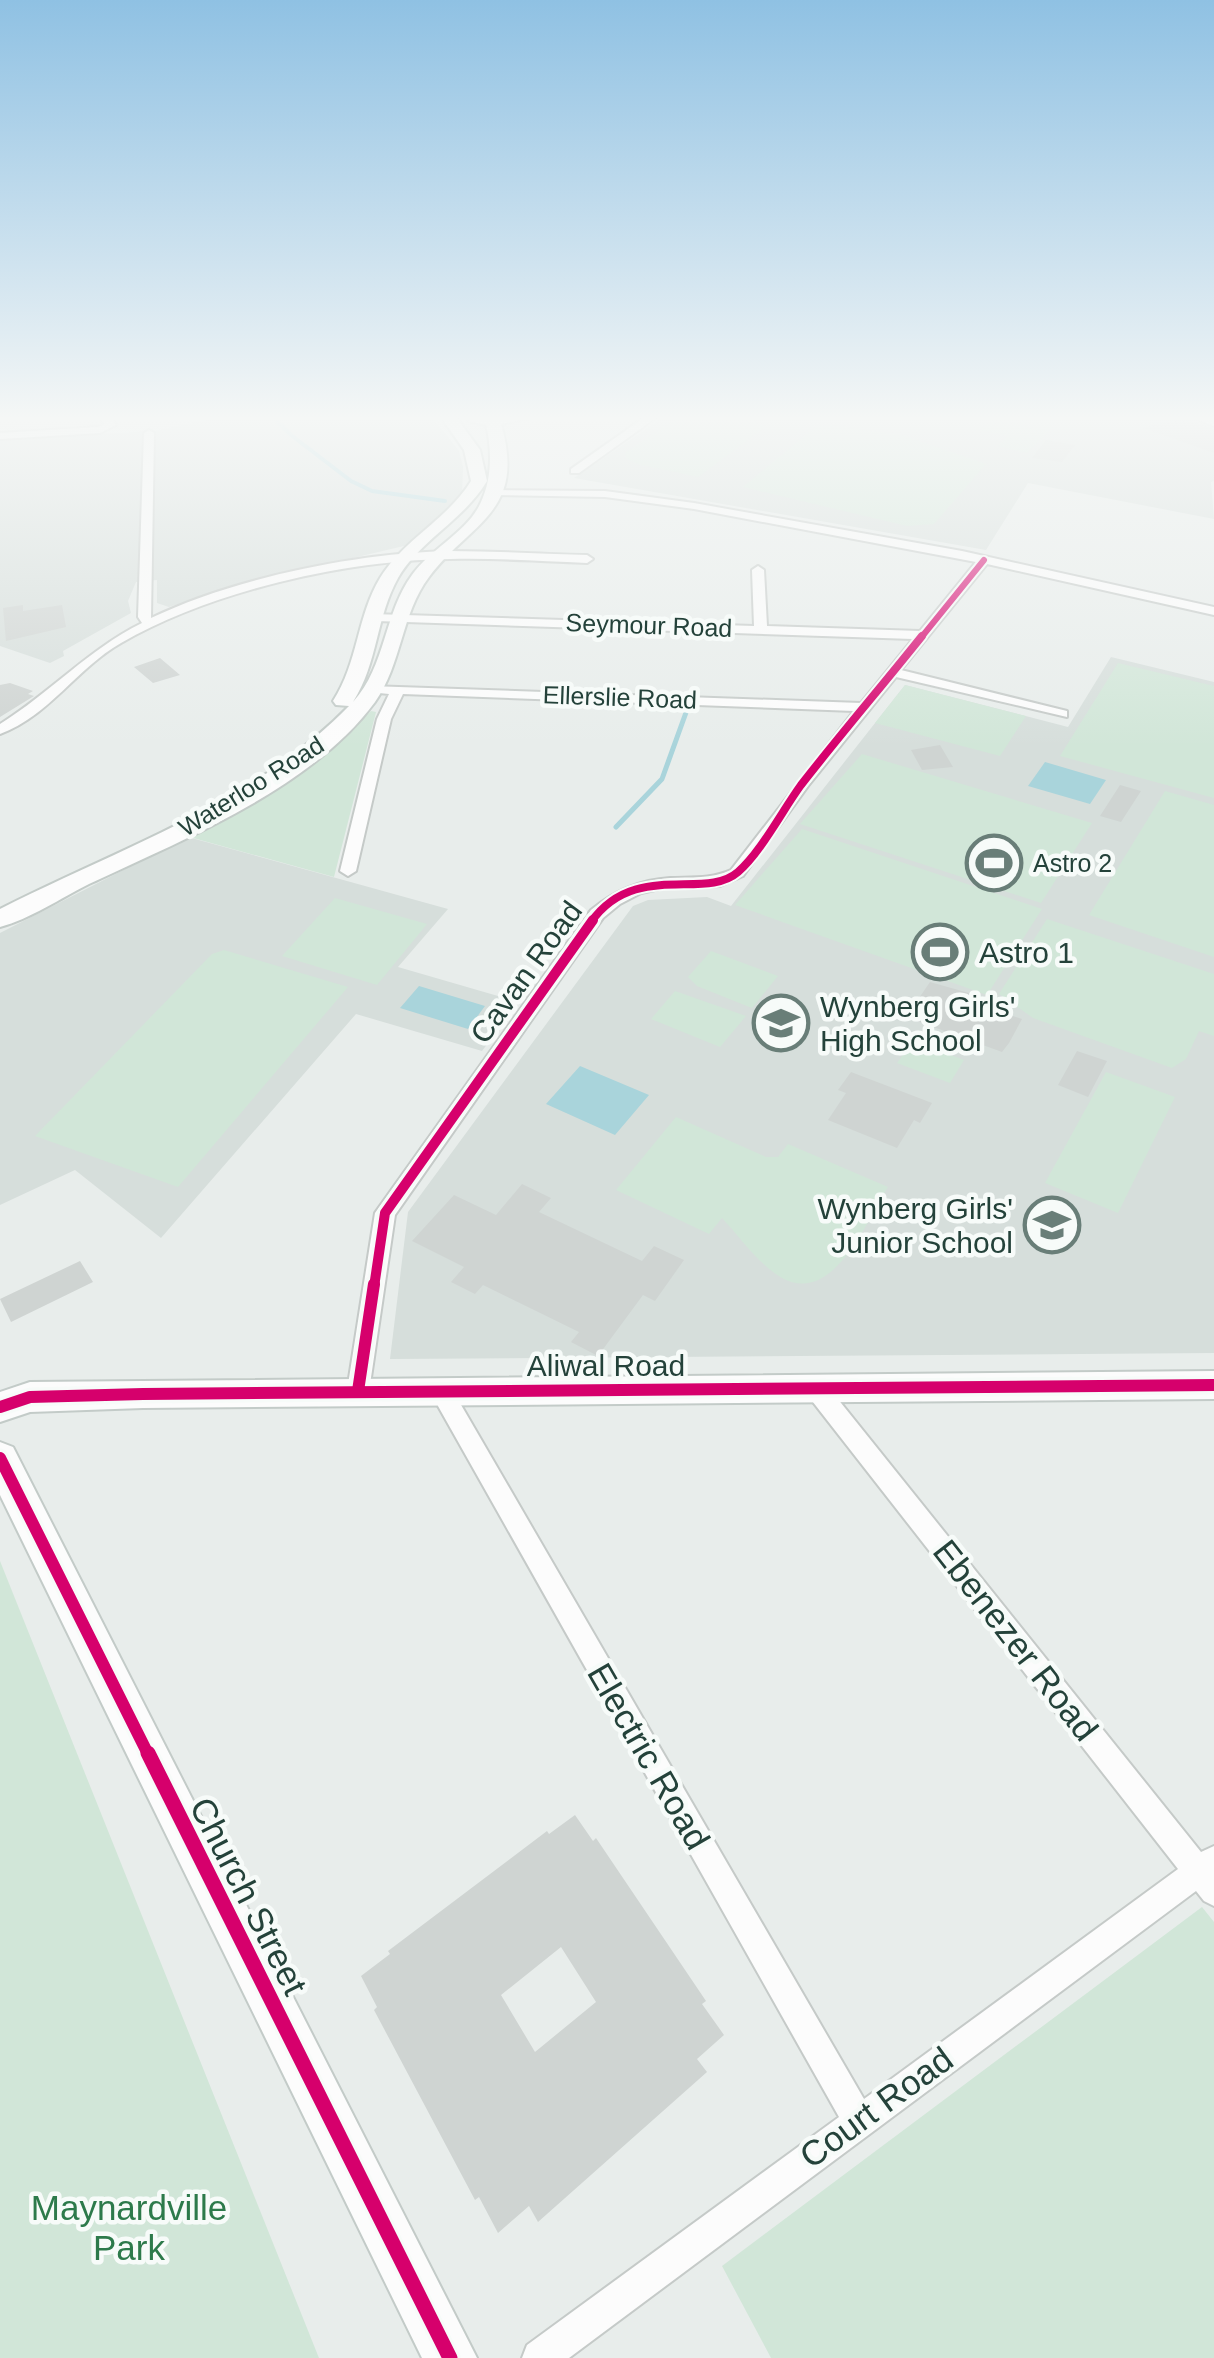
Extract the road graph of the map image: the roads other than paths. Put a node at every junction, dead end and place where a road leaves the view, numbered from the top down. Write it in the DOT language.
graph roads {
  1 [pos="146,527"];
  2 [pos="441,527"];
  3 [pos="470,527"];
  4 [pos="802,527"];
  5 [pos="438,556"];
  6 [pos="406,558"];
  7 [pos="587,559"];
  8 [pos="984,560"];
  9 [pos="758,570"];
  10 [pos="1214,611"];
  11 [pos="376,617"];
  12 [pos="402,618"];
  13 [pos="148,623"];
  14 [pos="761,629"];
  15 [pos="923,635"];
  16 [pos="896,673"];
  17 [pos="386,690"];
  18 [pos="867,707"];
  19 [pos="1062,714"];
  20 [pos="0,730"];
  21 [pos="348,871"];
  22 [pos="61,886"];
  23 [pos="0,919"];
  24 [pos="1214,1386"];
  25 [pos="445,1390"];
  26 [pos="817,1390"];
  27 [pos="358,1392"];
  28 [pos="0,1407"];
  29 [pos="0,1458"];
  30 [pos="1208,1874"];
  31 [pos="858,2120"];
  32 [pos="450,2358"];
  33 [pos="540,2358"];
  1 -- 13 [label="street"];
  2 -- 6 [label="main road, Waterloo Road"];
  3 -- 5 [label="main road, Waterloo Road"];
  4 -- 8 [label="street"];
  5 -- 6 [label="street"];
  5 -- 7 [label="street"];
  5 -- 12 [label="main road, Waterloo Road"];
  6 -- 11 [label="main road, Waterloo Road"];
  6 -- 13 [label="street"];
  8 -- 10 [label="street"];
  8 -- 15 [label="street, Cavan Road"];
  9 -- 14 [label="street"];
  11 -- 12 [label="street, Seymour Road"];
  11 -- 22 [label="main road, Waterloo Road"];
  12 -- 14 [label="street, Seymour Road"];
  12 -- 17 [label="main road, Waterloo Road"];
  13 -- 20 [label="street"];
  14 -- 15 [label="street, Seymour Road"];
  15 -- 16 [label="street, Cavan Road"];
  16 -- 18 [label="street, Cavan Road"];
  16 -- 19 [label="street"];
  17 -- 18 [label="street, Ellerslie Road"];
  17 -- 21 [label="street"];
  17 -- 22 [label="main road, Waterloo Road"];
  18 -- 27 [label="street, Cavan Road"];
  22 -- 23 [label="main road, Waterloo Road"];
  24 -- 26 [label="main road, Aliwal Road"];
  25 -- 26 [label="main road, Aliwal Road"];
  25 -- 27 [label="main road, Aliwal Road"];
  25 -- 31 [label="street, Electric Road"];
  26 -- 30 [label="street, Ebenezer Road"];
  27 -- 28 [label="main road, Aliwal Road"];
  29 -- 32 [label="main road, Church Street"];
  30 -- 31 [label="street, Court Road"];
  31 -- 33 [label="street, Court Road"];
}
